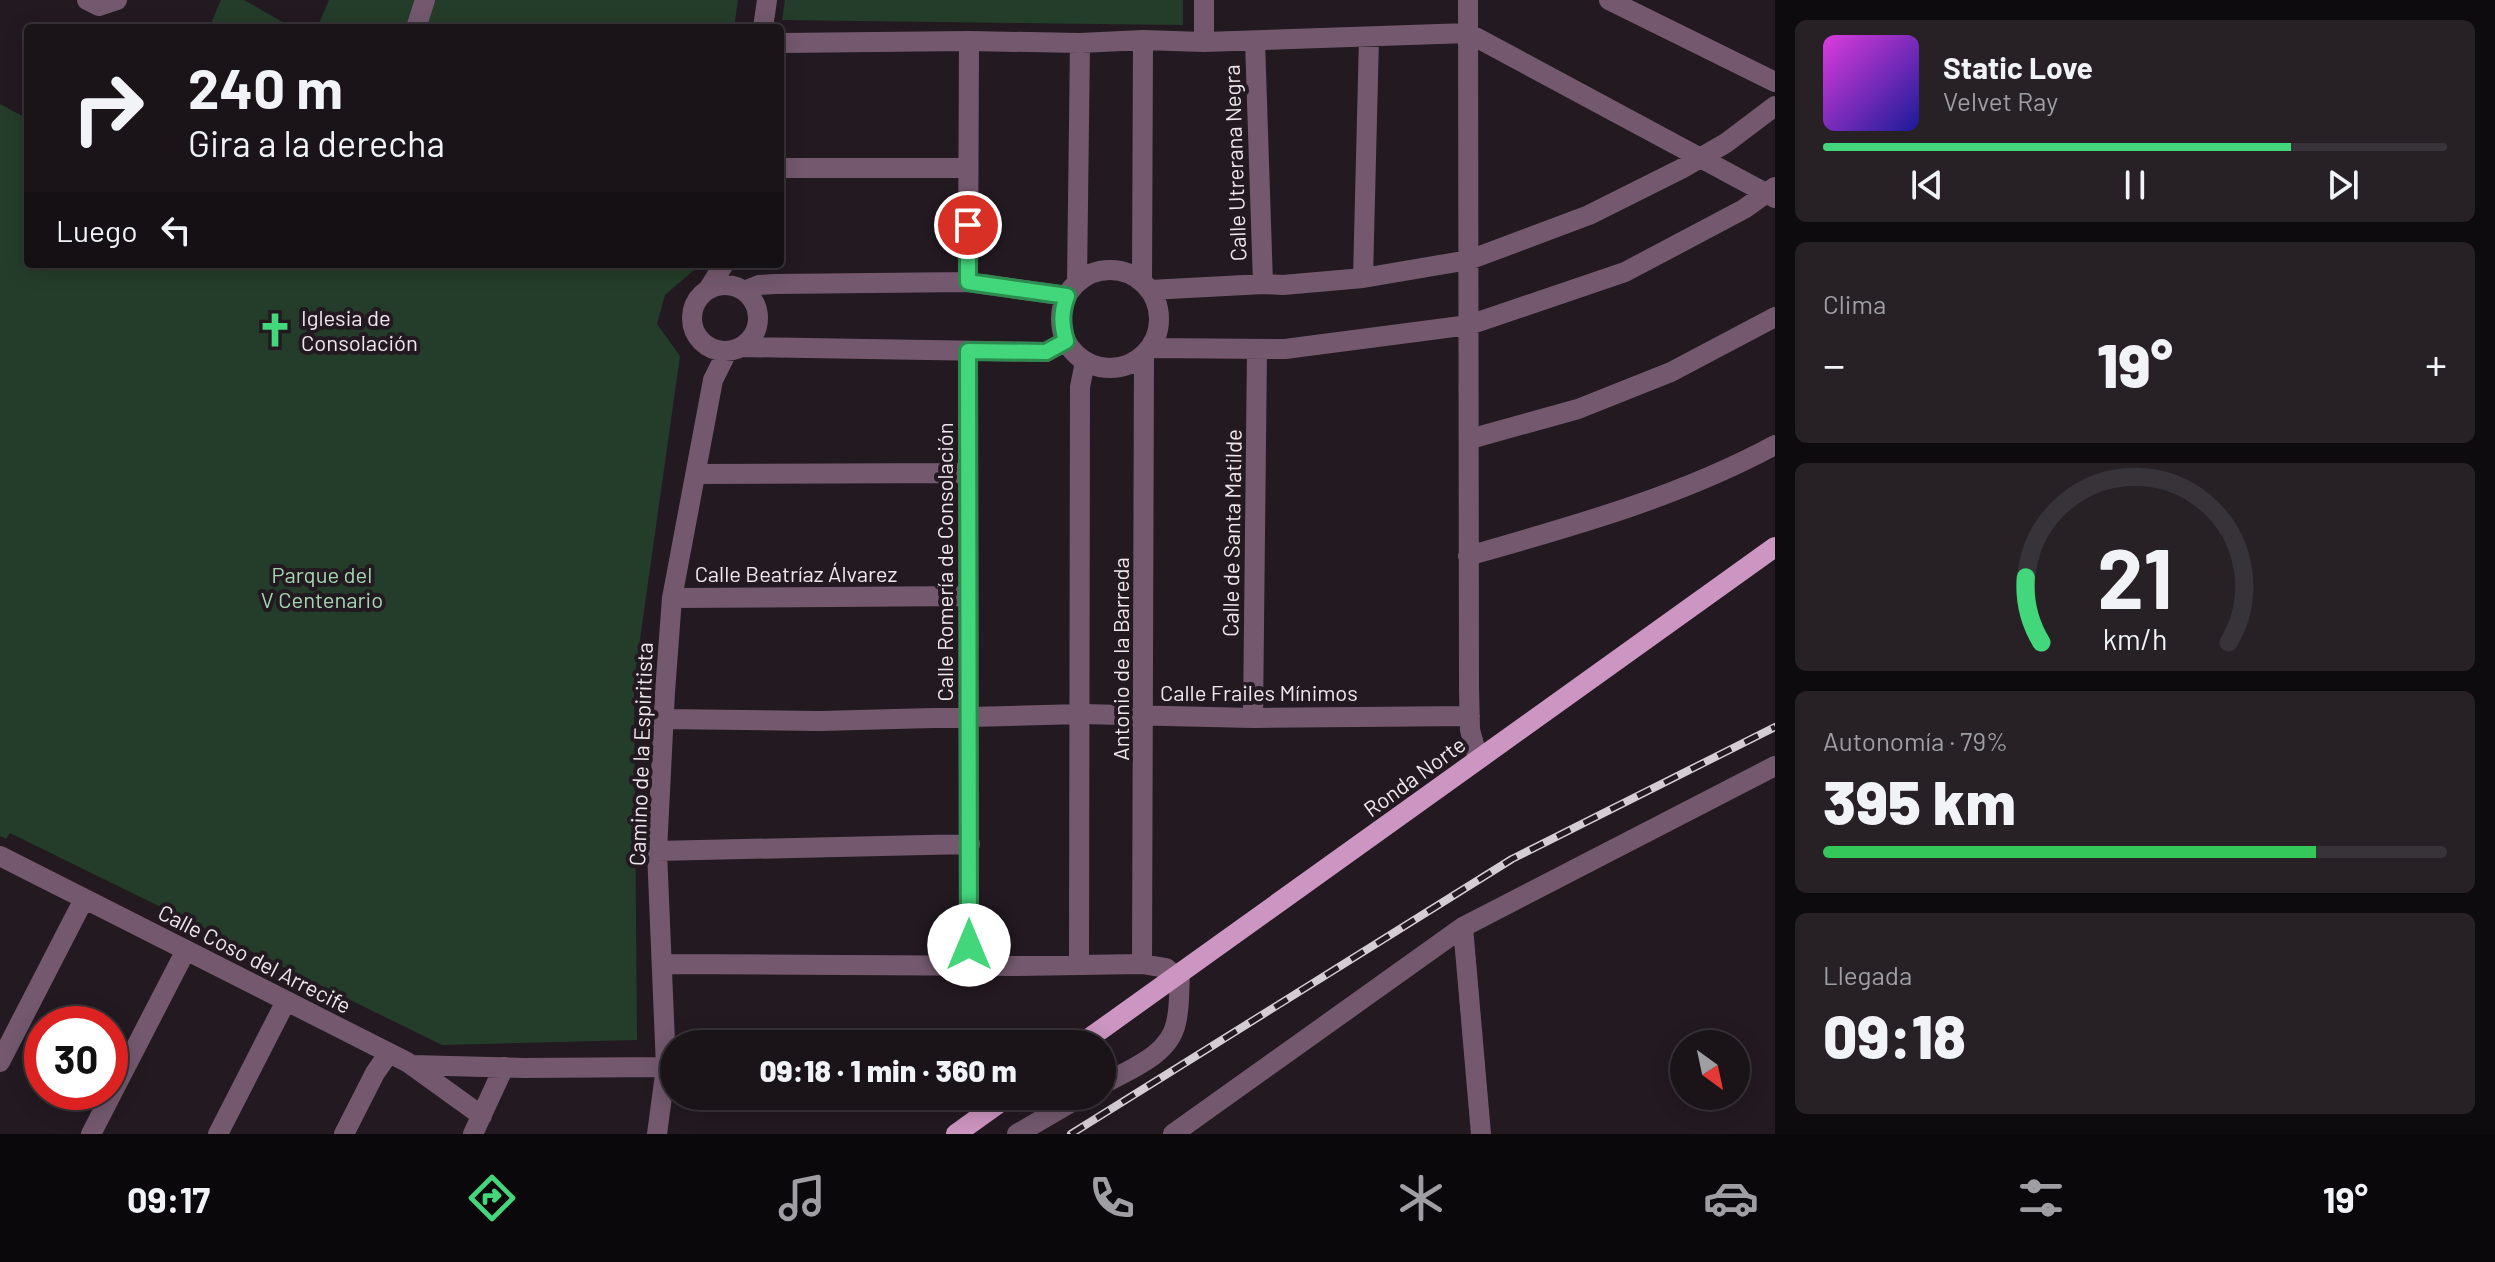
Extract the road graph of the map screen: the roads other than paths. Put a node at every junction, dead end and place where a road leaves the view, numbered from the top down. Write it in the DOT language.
graph roads {
  1 [pos="87,0"];
  2 [pos="117,0"];
  3 [pos="425,0"];
  4 [pos="767,0"];
  5 [pos="1204,0"];
  6 [pos="1468,0"];
  7 [pos="1609,0"];
  8 [pos="417,24"];
  9 [pos="764,24"];
  10 [pos="1468,33"];
  11 [pos="1369,38"];
  12 [pos="1143,40"];
  13 [pos="969,41"];
  14 [pos="1255,41"];
  15 [pos="1204,42"];
  16 [pos="784,43"];
  17 [pos="1080,43"];
  18 [pos="1775,82"];
  19 [pos="1775,106"];
  20 [pos="1698,158"];
  21 [pos="784,168"];
  22 [pos="968,168"];
  23 [pos="1772,193"];
  24 [pos="1469,260"];
  25 [pos="722,268"];
  26 [pos="733,268"];
  27 [pos="1363,278"];
  28 [pos="968,282"];
  29 [pos="1263,284"];
  30 [pos="1146,286"];
  31 [pos="709,288"];
  32 [pos="740,289"];
  33 [pos="1072,289"];
  34 [pos="1775,317"];
  35 [pos="1469,325"];
  36 [pos="1066,341"];
  37 [pos="726,349"];
  38 [pos="1257,349"];
  39 [pos="968,351"];
  40 [pos="1148,351"];
  41 [pos="1085,362"];
  42 [pos="1470,439"];
  43 [pos="1775,445"];
  44 [pos="968,473"];
  45 [pos="696,474"];
  46 [pos="1775,547"];
  47 [pos="1468,556"];
  48 [pos="968,596"];
  49 [pos="672,598"];
  50 [pos="1081,714"];
  51 [pos="1144,715"];
  52 [pos="968,716"];
  53 [pos="1470,716"];
  54 [pos="1253,718"];
  55 [pos="664,719"];
  56 [pos="1478,759"];
  57 [pos="1775,766"];
  58 [pos="970,844"];
  59 [pos="657,851"];
  60 [pos="0,856"];
  61 [pos="84,899"];
  62 [pos="1463,927"];
  63 [pos="186,950"];
  64 [pos="664,964"];
  65 [pos="1142,964"];
  66 [pos="969,965"];
  67 [pos="1079,965"];
  68 [pos="1178,974"];
  69 [pos="286,1001"];
  70 [pos="665,1030"];
  71 [pos="1100,1030"];
  72 [pos="389,1053"];
  73 [pos="0,1062"];
  74 [pos="412,1065"];
  75 [pos="504,1067"];
  76 [pos="660,1067"];
  77 [pos="1116,1077"];
  78 [pos="660,1110"];
  79 [pos="989,1110"];
  80 [pos="1058,1110"];
  81 [pos="477,1125"];
  82 [pos="91,1134"];
  83 [pos="218,1134"];
  84 [pos="344,1134"];
  85 [pos="657,1134"];
  86 [pos="956,1134"];
  87 [pos="1017,1134"];
  88 [pos="1173,1134"];
  89 [pos="1481,1134"];
  1 -- 2 [label="street"];
  3 -- 8 [label="street"];
  4 -- 9 [label="street"];
  5 -- 15 [label="street"];
  6 -- 10 [label="street"];
  7 -- 18 [label="street"];
  10 -- 11 [label="street"];
  10 -- 20 [label="street"];
  10 -- 24 [label="street"];
  11 -- 14 [label="street"];
  11 -- 27 [label="street"];
  12 -- 15 [label="street"];
  12 -- 17 [label="street"];
  12 -- 30 [label="street"];
  13 -- 16 [label="street"];
  13 -- 17 [label="street"];
  13 -- 22 [label="street"];
  14 -- 15 [label="street"];
  14 -- 29 [label="street, Calle Utrerana Negra"];
  17 -- 33 [label="street"];
  19 -- 20 [label="street"];
  20 -- 23 [label="street"];
  20 -- 24 [label="street"];
  21 -- 22 [label="street"];
  22 -- 28 [label="street"];
  23 -- 35 [label="street"];
  24 -- 27 [label="street"];
  24 -- 35 [label="street"];
  25 -- 31 [label="street"];
  26 -- 32 [label="street"];
  27 -- 29 [label="street"];
  28 -- 32 [label="street"];
  28 -- 33 [label="street"];
  29 -- 30 [label="street"];
  30 -- 33 [label="street"];
  30 -- 40 [label="street"];
  31 -- 32 [label="street"];
  31 -- 37 [label="street"];
  32 -- 37 [label="street"];
  33 -- 36 [label="street"];
  34 -- 42 [label="street"];
  35 -- 38 [label="street"];
  35 -- 42 [label="street"];
  36 -- 39 [label="street"];
  36 -- 41 [label="street"];
  37 -- 39 [label="street"];
  37 -- 45 [label="street, Camino de la Espiritista"];
  38 -- 40 [label="street"];
  38 -- 54 [label="street, Calle de Santa Matilde"];
  39 -- 44 [label="street, Calle Romería de Consolación"];
  40 -- 41 [label="street"];
  40 -- 51 [label="street, Antonio de la Barreda"];
  41 -- 50 [label="street"];
  42 -- 47 [label="street"];
  43 -- 47 [label="street"];
  44 -- 45 [label="street"];
  44 -- 48 [label="street, Calle Romería de Consolación"];
  45 -- 49 [label="street, Camino de la Espiritista"];
  46 -- 56 [label="main road, Ronda Norte"];
  47 -- 53 [label="street"];
  48 -- 49 [label="street, Calle Beatríaz Álvarez"];
  48 -- 52 [label="street, Calle Romería de Consolación"];
  49 -- 55 [label="street, Camino de la Espiritista"];
  50 -- 51 [label="street, Calle Frailes Mínimos"];
  50 -- 52 [label="street, Calle Frailes Mínimos"];
  50 -- 67 [label="street"];
  51 -- 54 [label="street, Calle Frailes Mínimos"];
  51 -- 65 [label="street, Antonio de la Barreda"];
  52 -- 55 [label="street, Calle Frailes Mínimos"];
  52 -- 58 [label="street, Calle Romería de Consolación"];
  53 -- 54 [label="street, Calle Frailes Mínimos"];
  53 -- 56 [label="street"];
  55 -- 59 [label="street, Camino de la Espiritista"];
  56 -- 68 [label="main road, Ronda Norte"];
  57 -- 62 [label="street"];
  58 -- 59 [label="street"];
  58 -- 66 [label="street, Calle Romería de Consolación"];
  59 -- 64 [label="street, Camino de la Espiritista"];
  60 -- 61 [label="street, Calle Coso del Arrecife"];
  61 -- 63 [label="street, Calle Coso del Arrecife"];
  61 -- 73 [label="street"];
  62 -- 88 [label="street"];
  62 -- 89 [label="street"];
  63 -- 69 [label="street, Calle Coso del Arrecife"];
  63 -- 82 [label="street"];
  64 -- 66 [label="street"];
  64 -- 70 [label="street, Camino de la Espiritista"];
  65 -- 67 [label="street"];
  65 -- 68 [label="street"];
  66 -- 67 [label="street"];
  68 -- 71 [label="main road, Ronda Norte"];
  68 -- 77 [label="street"];
  69 -- 72 [label="street, Calle Coso del Arrecife"];
  69 -- 83 [label="street"];
  72 -- 74 [label="street, Calle Coso del Arrecife"];
  72 -- 84 [label="street"];
  74 -- 75 [label="street"];
  74 -- 81 [label="street, Calle Coso del Arrecife"];
  75 -- 76 [label="street"];
  75 -- 81 [label="street"];
  78 -- 85 [label="street, Camino de la Espiritista"];
  79 -- 86 [label="main road"];
  80 -- 87 [label="street"];
}
